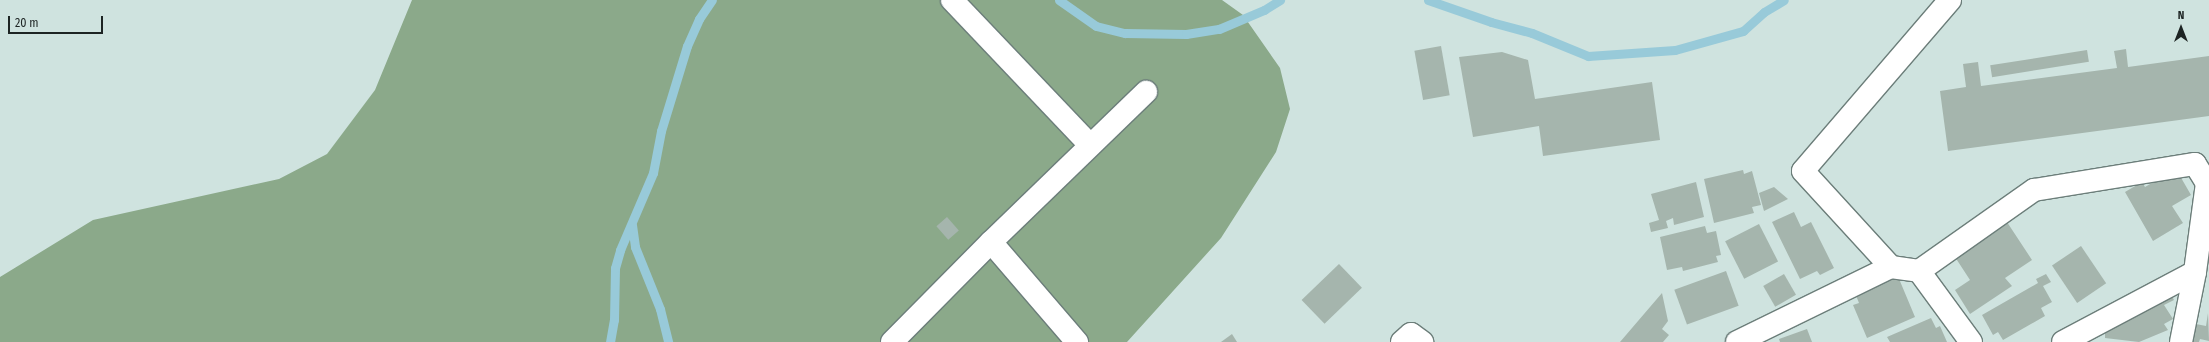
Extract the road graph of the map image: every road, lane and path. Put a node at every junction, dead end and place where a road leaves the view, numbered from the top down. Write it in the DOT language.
graph roads {
  1 [pos="952,0"];
  2 [pos="1950,0"];
  3 [pos="1146,92"];
  4 [pos="1090,145"];
  5 [pos="991,242"];
  6 [pos="1891,267"];
  7 [pos="1919,271"];
  8 [pos="2202,275"];
  9 [pos="892,342"];
  10 [pos="1077,342"];
  11 [pos="1402,342"];
  12 [pos="1422,342"];
  13 [pos="1737,342"];
  14 [pos="1971,342"];
  15 [pos="2063,342"];
  16 [pos="2180,342"];
  1 -- 4 [label="street"];
  2 -- 6 [label="street"];
  3 -- 4 [label="street"];
  4 -- 5 [label="street"];
  5 -- 9 [label="street"];
  5 -- 10 [label="street"];
  6 -- 7 [label="street"];
  6 -- 13 [label="street"];
  7 -- 8 [label="street"];
  7 -- 14 [label="street"];
  8 -- 15 [label="street"];
  8 -- 16 [label="street"];
  11 -- 12 [label="street"];
}
